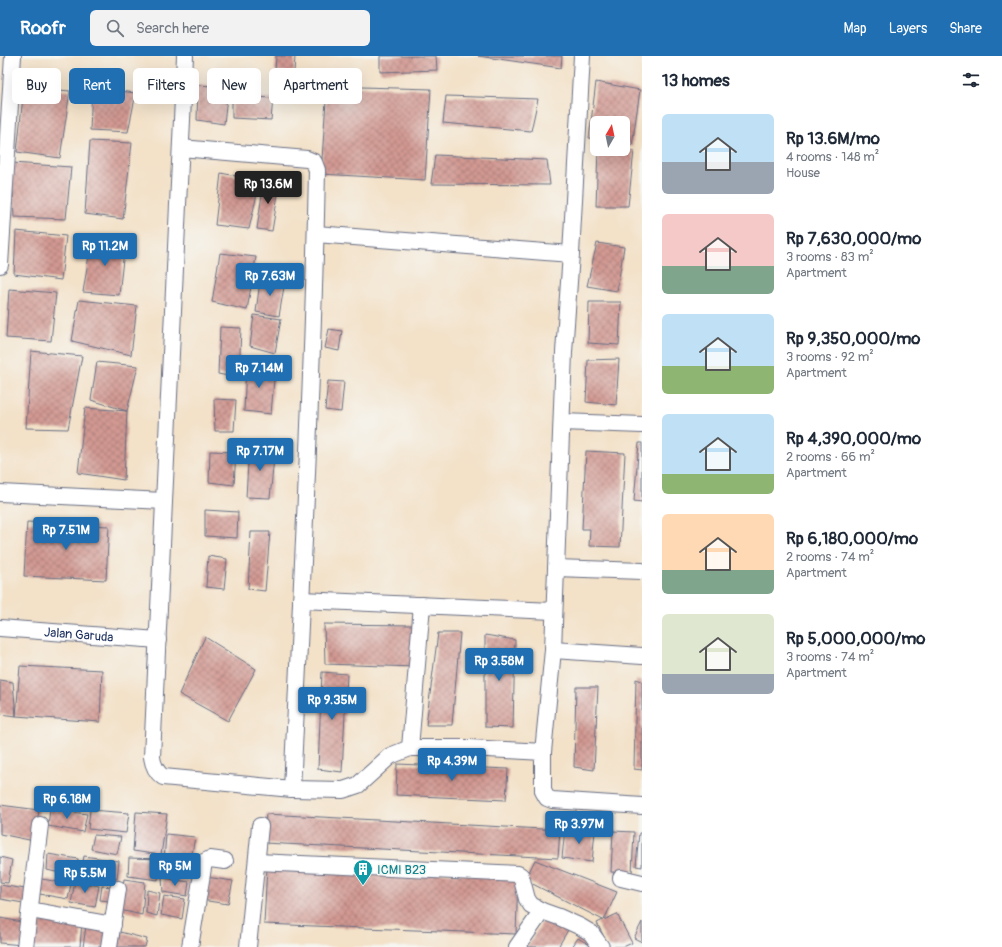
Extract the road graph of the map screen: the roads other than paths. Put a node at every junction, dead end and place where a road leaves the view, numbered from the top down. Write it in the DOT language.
graph roads {
  1 [pos="13,56"];
  2 [pos="185,56"];
  3 [pos="582,56"];
  4 [pos="181,148"];
  5 [pos="316,234"];
  6 [pos="571,254"];
  7 [pos="0,265"];
  8 [pos="562,422"];
  9 [pos="642,425"];
  10 [pos="0,493"];
  11 [pos="164,501"];
  12 [pos="556,568"];
  13 [pos="642,571"];
  14 [pos="301,600"];
  15 [pos="422,605"];
  16 [pos="553,611"];
  17 [pos="0,628"];
  18 [pos="158,640"];
  19 [pos="553,650"];
  20 [pos="642,656"];
  21 [pos="410,748"];
  22 [pos="543,752"];
  23 [pos="292,789"];
  24 [pos="642,806"];
  25 [pos="40,825"];
  26 [pos="260,826"];
  27 [pos="225,861"];
  28 [pos="257,862"];
  29 [pos="620,878"];
  30 [pos="642,883"];
  31 [pos="118,889"];
  32 [pos="30,910"];
  33 [pos="542,911"];
  34 [pos="113,925"];
  35 [pos="26,947"];
  36 [pos="109,947"];
  37 [pos="190,947"];
  38 [pos="248,947"];
  39 [pos="517,947"];
  40 [pos="601,947"];
  1 -- 7 [label="street"];
  2 -- 4 [label="street"];
  3 -- 6 [label="street"];
  4 -- 5 [label="street"];
  4 -- 11 [label="street"];
  5 -- 6 [label="street"];
  5 -- 14 [label="street"];
  6 -- 8 [label="street"];
  8 -- 9 [label="street"];
  8 -- 12 [label="street"];
  10 -- 11 [label="street"];
  11 -- 18 [label="street"];
  12 -- 13 [label="street"];
  12 -- 16 [label="street"];
  14 -- 15 [label="street"];
  14 -- 23 [label="street"];
  15 -- 16 [label="street"];
  15 -- 21 [label="street"];
  16 -- 19 [label="street"];
  17 -- 18 [label="street, Jalan Garuda"];
  18 -- 23 [label="street"];
  19 -- 20 [label="street"];
  19 -- 22 [label="street"];
  21 -- 22 [label="street"];
  21 -- 23 [label="street"];
  22 -- 24 [label="street"];
  25 -- 32 [label="street"];
  26 -- 28 [label="street"];
  27 -- 37 [label="street"];
  28 -- 33 [label="street"];
  28 -- 38 [label="street"];
  29 -- 30 [label="street"];
  31 -- 34 [label="street"];
  32 -- 34 [label="street"];
  32 -- 35 [label="street"];
  33 -- 39 [label="street"];
  33 -- 40 [label="street"];
  34 -- 36 [label="street"];
}
